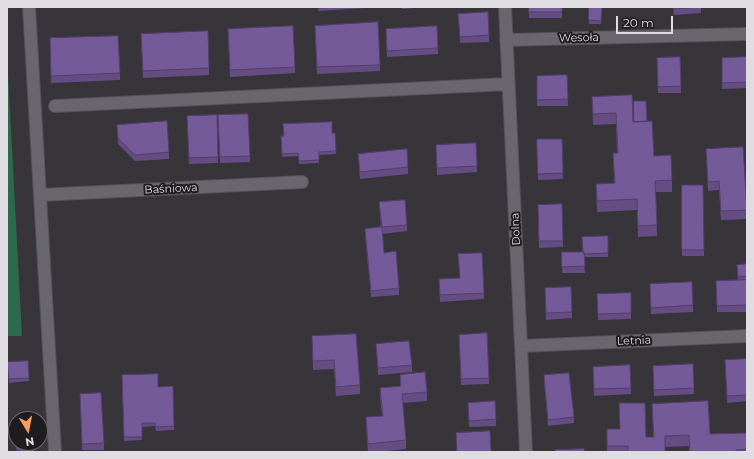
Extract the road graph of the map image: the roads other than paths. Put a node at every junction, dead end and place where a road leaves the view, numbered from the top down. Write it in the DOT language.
graph roads {
  1 [pos="29,7"];
  2 [pos="505,7"];
  3 [pos="747,34"];
  4 [pos="506,40"];
  5 [pos="508,84"];
  6 [pos="55,106"];
  7 [pos="302,182"];
  8 [pos="40,195"];
  9 [pos="747,336"];
  10 [pos="522,346"];
  11 [pos="55,452"];
  12 [pos="526,452"];
  1 -- 8 [label="street"];
  2 -- 4 [label="street, Dolna"];
  3 -- 4 [label="street, Wesoła"];
  4 -- 5 [label="street, Dolna"];
  5 -- 6 [label="street"];
  5 -- 10 [label="street, Dolna"];
  7 -- 8 [label="street, Baśniowa"];
  8 -- 11 [label="street"];
  9 -- 10 [label="street, Letnia"];
  10 -- 12 [label="street, Dolna"];
}
